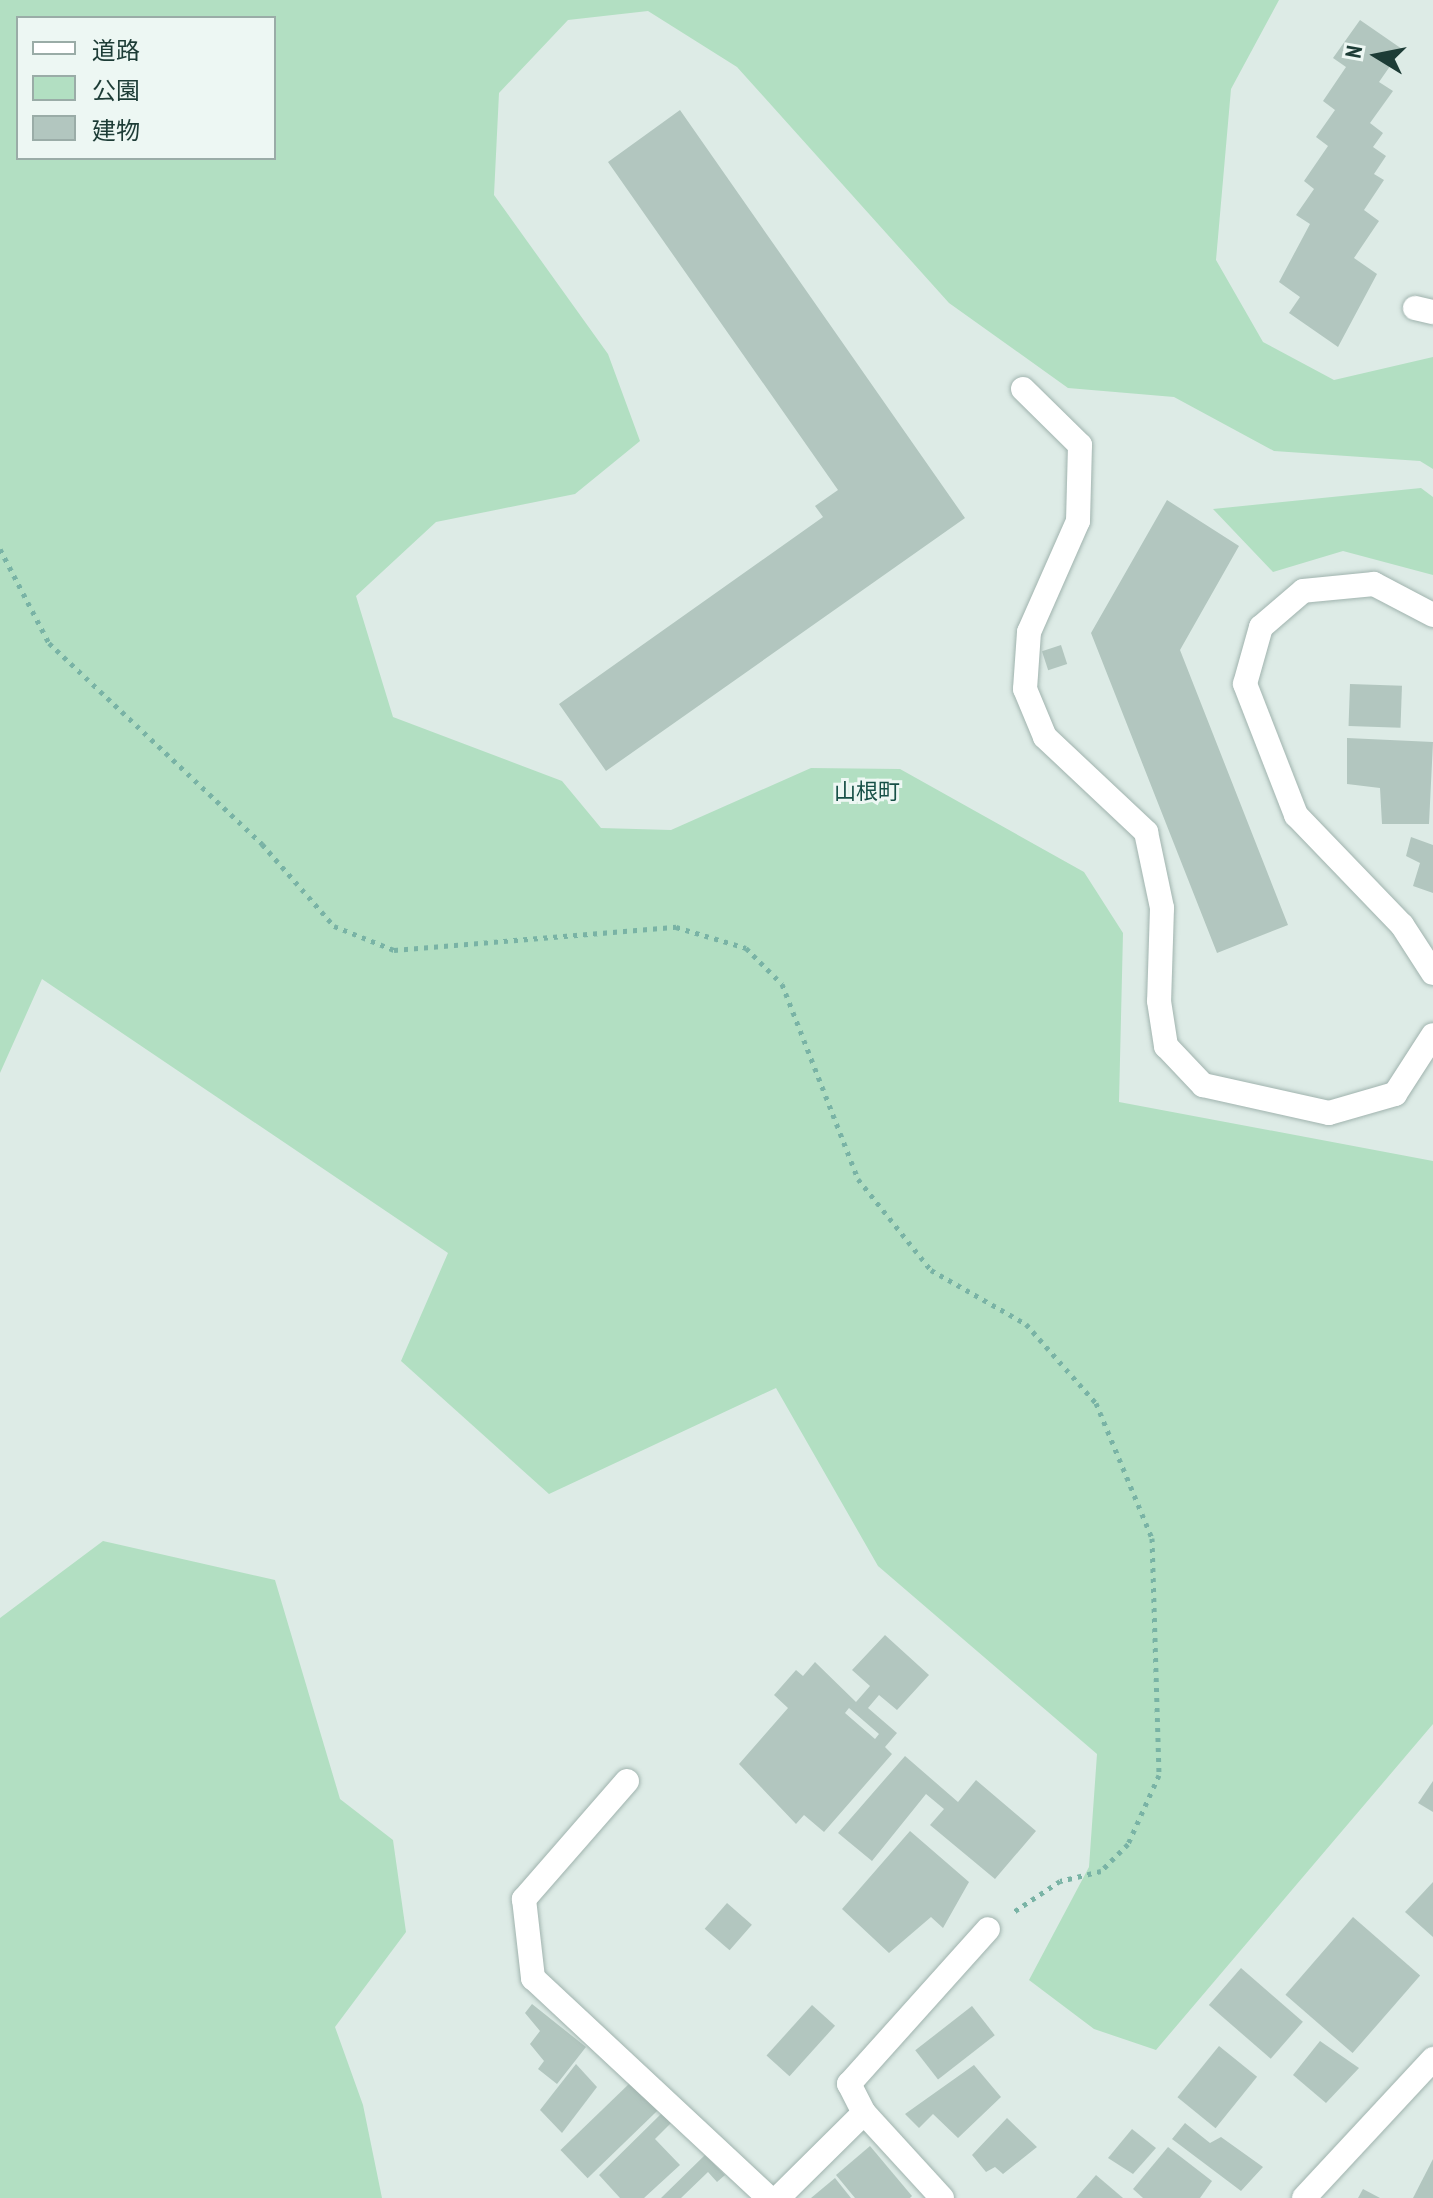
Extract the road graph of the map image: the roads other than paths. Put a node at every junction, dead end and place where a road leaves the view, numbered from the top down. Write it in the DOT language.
graph roads {
  1 [pos="1023,389"];
  2 [pos="1433,615"];
  3 [pos="1433,973"];
  4 [pos="1433,1035"];
  5 [pos="627,1781"];
  6 [pos="988,1929"];
  7 [pos="1433,2059"];
  8 [pos="864,2113"];
  9 [pos="769,2198"];
  10 [pos="778,2198"];
  11 [pos="942,2198"];
  12 [pos="1304,2198"];
  1 -- 4 [label="street"];
  2 -- 3 [label="street"];
  5 -- 9 [label="street"];
  6 -- 8 [label="street"];
  7 -- 12 [label="street"];
  8 -- 10 [label="street"];
  8 -- 11 [label="street"];
}
